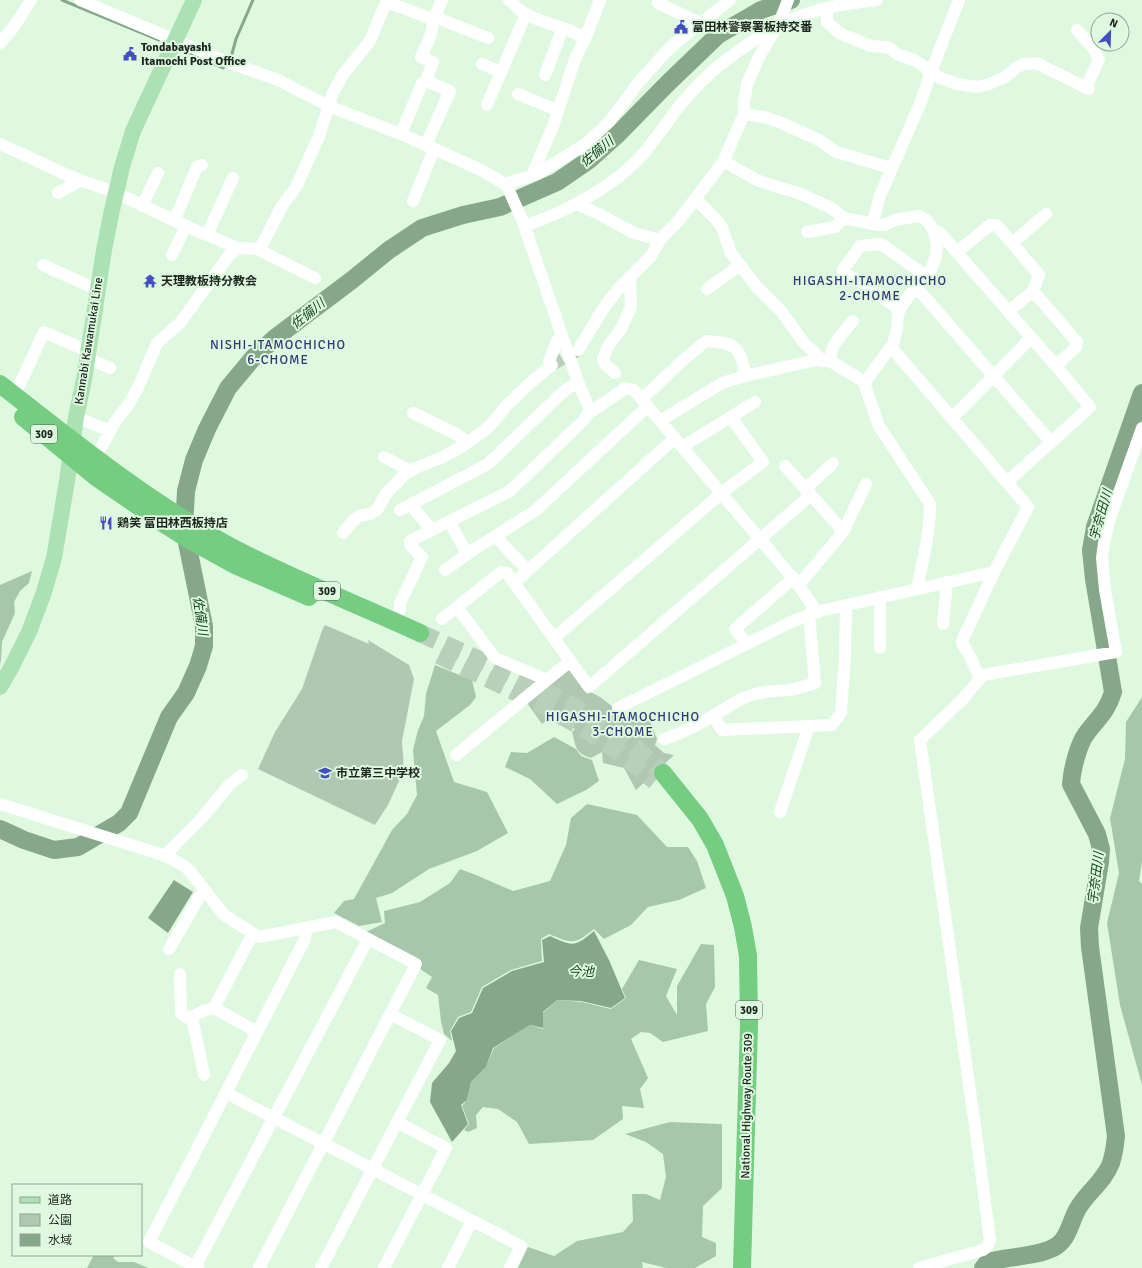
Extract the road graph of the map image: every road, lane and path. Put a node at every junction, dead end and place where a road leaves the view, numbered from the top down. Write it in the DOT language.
graph roads {
  1 [pos="31,0"];
  2 [pos="80,0"];
  3 [pos="194,0"];
  4 [pos="442,0"];
  5 [pos="509,0"];
  6 [pos="600,0"];
  7 [pos="730,0"];
  8 [pos="788,0"];
  9 [pos="878,0"];
  10 [pos="959,0"];
  11 [pos="387,1"];
  12 [pos="864,2"];
  13 [pos="658,3"];
  14 [pos="526,14"];
  15 [pos="827,14"];
  16 [pos="433,19"];
  17 [pos="700,23"];
  18 [pos="563,28"];
  19 [pos="775,30"];
  20 [pos="1077,30"];
  21 [pos="488,38"];
  22 [pos="585,39"];
  23 [pos="175,40"];
  24 [pos="0,43"];
  25 [pos="482,64"];
  26 [pos="501,72"];
  27 [pos="931,72"];
  28 [pos="545,75"];
  29 [pos="426,81"];
  30 [pos="518,94"];
  31 [pos="487,105"];
  32 [pos="329,106"];
  33 [pos="557,110"];
  34 [pos="744,114"];
  35 [pos="401,134"];
  36 [pos="0,144"];
  37 [pos="430,147"];
  38 [pos="723,161"];
  39 [pos="202,165"];
  40 [pos="891,168"];
  41 [pos="158,173"];
  42 [pos="532,176"];
  43 [pos="233,178"];
  44 [pos="81,180"];
  45 [pos="506,185"];
  46 [pos="58,193"];
  47 [pos="116,193"];
  48 [pos="696,199"];
  49 [pos="413,201"];
  50 [pos="576,204"];
  51 [pos="142,206"];
  52 [pos="1046,214"];
  53 [pos="844,218"];
  54 [pos="174,221"];
  55 [pos="523,223"];
  56 [pos="873,224"];
  57 [pos="186,226"];
  58 [pos="807,232"];
  59 [pos="934,232"];
  60 [pos="207,235"];
  61 [pos="660,240"];
  62 [pos="1012,243"];
  63 [pos="238,248"];
  64 [pos="260,249"];
  65 [pos="957,252"];
  66 [pos="172,255"];
  67 [pos="43,265"];
  68 [pos="740,265"];
  69 [pos="926,276"];
  70 [pos="630,277"];
  71 [pos="315,278"];
  72 [pos="916,287"];
  73 [pos="707,289"];
  74 [pos="98,290"];
  75 [pos="1033,291"];
  76 [pos="900,309"];
  77 [pos="1008,312"];
  78 [pos="853,321"];
  79 [pos="562,334"];
  80 [pos="1031,338"];
  81 [pos="891,347"];
  82 [pos="578,350"];
  83 [pos="88,355"];
  84 [pos="826,361"];
  85 [pos="1056,366"];
  86 [pos="110,368"];
  87 [pos="615,373"];
  88 [pos="745,376"];
  89 [pos="993,376"];
  90 [pos="578,382"];
  91 [pos="865,382"];
  92 [pos="0,384"];
  93 [pos="18,386"];
  94 [pos="0,399"];
  95 [pos="645,402"];
  96 [pos="755,402"];
  97 [pos="591,409"];
  98 [pos="413,413"];
  99 [pos="76,417"];
  100 [pos="731,417"];
  101 [pos="952,418"];
  102 [pos="660,421"];
  103 [pos="1142,428"];
  104 [pos="110,431"];
  105 [pos="467,442"];
  106 [pos="679,442"];
  107 [pos="1051,442"];
  108 [pos="72,448"];
  109 [pos="95,456"];
  110 [pos="384,457"];
  111 [pos="833,463"];
  112 [pos="785,466"];
  113 [pos="411,470"];
  114 [pos="1007,482"];
  115 [pos="866,484"];
  116 [pos="808,492"];
  117 [pos="721,493"];
  118 [pos="140,499"];
  119 [pos="412,504"];
  120 [pos="400,510"];
  121 [pos="449,521"];
  122 [pos="432,530"];
  123 [pos="843,531"];
  124 [pos="343,533"];
  125 [pos="495,536"];
  126 [pos="760,539"];
  127 [pos="467,554"];
  128 [pos="445,570"];
  129 [pos="528,571"];
  130 [pos="994,572"];
  131 [pos="796,582"];
  132 [pos="947,582"];
  133 [pos="514,583"];
  134 [pos="917,589"];
  135 [pos="880,597"];
  136 [pos="846,605"];
  137 [pos="457,607"];
  138 [pos="400,610"];
  139 [pos="809,615"];
  140 [pos="442,619"];
  141 [pos="943,624"];
  142 [pos="418,638"];
  143 [pos="554,638"];
  144 [pos="747,644"];
  145 [pos="880,648"];
  146 [pos="570,660"];
  147 [pos="981,676"];
  148 [pos="547,680"];
  149 [pos="0,687"];
  150 [pos="618,708"];
  151 [pos="713,716"];
  152 [pos="809,726"];
  153 [pos="664,739"];
  154 [pos="456,755"];
  155 [pos="242,775"];
  156 [pos="0,804"];
  157 [pos="780,812"];
  158 [pos="164,856"];
  159 [pos="204,890"];
  160 [pos="306,928"];
  161 [pos="253,933"];
  162 [pos="368,939"];
  163 [pos="169,949"];
  164 [pos="180,974"];
  165 [pos="214,1008"];
  166 [pos="390,1014"];
  167 [pos="192,1017"];
  168 [pos="258,1032"];
  169 [pos="204,1075"];
  170 [pos="226,1093"];
  171 [pos="274,1118"];
  172 [pos="397,1122"];
  173 [pos="323,1144"];
  174 [pos="372,1169"];
  175 [pos="422,1195"];
  176 [pos="472,1221"];
  177 [pos="196,1267"];
  178 [pos="258,1268"];
  179 [pos="321,1268"];
  180 [pos="384,1268"];
  181 [pos="448,1268"];
  182 [pos="510,1268"];
  183 [pos="730,1268"];
  184 [pos="742,1268"];
  185 [pos="919,1268"];
  1 -- 24 [label="street"];
  2 -- 23 [label="street"];
  3 -- 23 [label="main road, Kannabi Kawamukai Line"];
  4 -- 16 [label="street"];
  5 -- 14 [label="street"];
  6 -- 22 [label="street"];
  7 -- 17 [label="street"];
  8 -- 19 [label="street"];
  9 -- 12 [label="street"];
  10 -- 27 [label="street"];
  11 -- 16 [label="street"];
  11 -- 32 [label="street"];
  12 -- 15 [label="street"];
  12 -- 19 [label="street"];
  13 -- 17 [label="street"];
  14 -- 18 [label="street"];
  14 -- 26 [label="street"];
  15 -- 19 [label="street"];
  15 -- 27 [label="street"];
  16 -- 21 [label="street"];
  16 -- 29 [label="street"];
  17 -- 42 [label="street"];
  18 -- 22 [label="street"];
  18 -- 28 [label="street"];
  19 -- 34 [label="street"];
  19 -- 50 [label="street"];
  20 -- 27 [label="street"];
  22 -- 33 [label="street"];
  23 -- 32 [label="street"];
  23 -- 47 [label="main road, Kannabi Kawamukai Line"];
  25 -- 26 [label="street"];
  26 -- 31 [label="street"];
  27 -- 40 [label="street"];
  29 -- 35 [label="street"];
  29 -- 37 [label="street"];
  30 -- 33 [label="street"];
  32 -- 35 [label="street"];
  32 -- 64 [label="street"];
  33 -- 42 [label="street"];
  34 -- 38 [label="street"];
  34 -- 40 [label="street"];
  35 -- 37 [label="street"];
  36 -- 44 [label="street"];
  37 -- 45 [label="street"];
  37 -- 49 [label="street"];
  38 -- 48 [label="street"];
  38 -- 53 [label="street"];
  39 -- 54 [label="street"];
  40 -- 56 [label="street"];
  41 -- 51 [label="street"];
  42 -- 45 [label="street"];
  43 -- 60 [label="street"];
  44 -- 46 [label="street"];
  44 -- 47 [label="street"];
  45 -- 55 [label="street"];
  47 -- 51 [label="street"];
  47 -- 74 [label="main road, Kannabi Kawamukai Line"];
  48 -- 61 [label="street"];
  48 -- 68 [label="street"];
  50 -- 55 [label="street"];
  50 -- 61 [label="street"];
  51 -- 54 [label="street"];
  52 -- 62 [label="street"];
  53 -- 56 [label="street"];
  53 -- 58 [label="street"];
  54 -- 57 [label="street"];
  55 -- 79 [label="street"];
  56 -- 59 [label="street"];
  57 -- 60 [label="street"];
  57 -- 66 [label="street"];
  59 -- 65 [label="street"];
  59 -- 69 [label="street"];
  60 -- 63 [label="street"];
  61 -- 70 [label="street"];
  62 -- 65 [label="street"];
  62 -- 75 [label="street"];
  63 -- 64 [label="street"];
  63 -- 104 [label="street"];
  64 -- 71 [label="street"];
  65 -- 77 [label="street"];
  67 -- 74 [label="street"];
  68 -- 73 [label="street"];
  68 -- 84 [label="street"];
  69 -- 72 [label="street"];
  69 -- 76 [label="street"];
  70 -- 82 [label="street"];
  70 -- 87 [label="street"];
  72 -- 76 [label="street"];
  72 -- 89 [label="street"];
  74 -- 83 [label="main road, Kannabi Kawamukai Line"];
  75 -- 77 [label="street"];
  75 -- 85 [label="street"];
  76 -- 81 [label="street"];
  77 -- 80 [label="street"];
  78 -- 84 [label="street"];
  79 -- 90 [label="street"];
  79 -- 105 [label="street"];
  80 -- 85 [label="street"];
  80 -- 89 [label="street"];
  81 -- 91 [label="street"];
  81 -- 101 [label="street"];
  83 -- 86 [label="street"];
  83 -- 93 [label="street"];
  83 -- 99 [label="main road, Kannabi Kawamukai Line"];
  84 -- 88 [label="street"];
  84 -- 91 [label="street"];
  85 -- 107 [label="street"];
  88 -- 95 [label="street"];
  88 -- 102 [label="street"];
  89 -- 101 [label="street"];
  89 -- 107 [label="street"];
  90 -- 97 [label="street"];
  90 -- 119 [label="street"];
  91 -- 134 [label="street"];
  92 -- 108 [label="highway, 309"];
  94 -- 108 [label="highway, 309"];
  95 -- 97 [label="street"];
  95 -- 102 [label="street"];
  95 -- 125 [label="street"];
  96 -- 100 [label="street"];
  97 -- 121 [label="street"];
  98 -- 105 [label="street"];
  99 -- 104 [label="street"];
  99 -- 108 [label="main road, Kannabi Kawamukai Line"];
  100 -- 106 [label="street"];
  100 -- 117 [label="street"];
  101 -- 114 [label="street"];
  102 -- 106 [label="street"];
  103 -- 147 [label="street"];
  104 -- 109 [label="street"];
  105 -- 113 [label="street"];
  106 -- 117 [label="street"];
  106 -- 129 [label="street"];
  107 -- 114 [label="street"];
  108 -- 109 [label="highway, 309"];
  108 -- 118 [label="highway, 309"];
  108 -- 149 [label="main road, Kannabi Kawamukai Line"];
  109 -- 118 [label="highway, 309"];
  110 -- 113 [label="street"];
  111 -- 116 [label="street"];
  112 -- 116 [label="street"];
  113 -- 124 [label="street"];
  114 -- 130 [label="street"];
  115 -- 123 [label="street"];
  116 -- 123 [label="street"];
  116 -- 126 [label="street"];
  117 -- 126 [label="street"];
  117 -- 143 [label="street"];
  118 -- 142 [label="highway, 309"];
  119 -- 120 [label="street"];
  119 -- 122 [label="street"];
  121 -- 122 [label="street"];
  121 -- 127 [label="street"];
  122 -- 138 [label="street"];
  123 -- 131 [label="street"];
  125 -- 127 [label="street"];
  125 -- 129 [label="street"];
  126 -- 131 [label="street"];
  126 -- 146 [label="street"];
  127 -- 128 [label="street"];
  129 -- 133 [label="street"];
  130 -- 132 [label="street"];
  130 -- 147 [label="street"];
  131 -- 139 [label="street"];
  131 -- 144 [label="street"];
  132 -- 134 [label="street"];
  132 -- 141 [label="street"];
  133 -- 137 [label="street"];
  133 -- 143 [label="street"];
  134 -- 135 [label="street"];
  135 -- 136 [label="street"];
  135 -- 145 [label="street"];
  136 -- 139 [label="street"];
  136 -- 152 [label="street"];
  137 -- 140 [label="street"];
  137 -- 148 [label="street"];
  139 -- 144 [label="street"];
  139 -- 151 [label="street"];
  143 -- 146 [label="street"];
  144 -- 150 [label="street"];
  146 -- 148 [label="street"];
  147 -- 185 [label="street"];
  148 -- 154 [label="street"];
  151 -- 152 [label="street"];
  151 -- 153 [label="street"];
  152 -- 157 [label="street"];
  155 -- 158 [label="street"];
  156 -- 158 [label="street"];
  158 -- 159 [label="street"];
  159 -- 161 [label="street"];
  159 -- 163 [label="street"];
  160 -- 161 [label="street"];
  160 -- 162 [label="street"];
  160 -- 168 [label="street"];
  161 -- 165 [label="street"];
  162 -- 166 [label="street"];
  162 -- 171 [label="street"];
  164 -- 167 [label="street"];
  165 -- 167 [label="street"];
  165 -- 168 [label="street"];
  166 -- 172 [label="street"];
  166 -- 173 [label="street"];
  167 -- 169 [label="street"];
  168 -- 170 [label="street"];
  170 -- 171 [label="street"];
  170 -- 177 [label="street"];
  171 -- 173 [label="street"];
  171 -- 177 [label="street"];
  172 -- 174 [label="street"];
  172 -- 175 [label="street"];
  173 -- 174 [label="street"];
  173 -- 178 [label="street"];
  174 -- 175 [label="street"];
  174 -- 179 [label="street"];
  175 -- 176 [label="street"];
  175 -- 180 [label="street"];
  176 -- 181 [label="street"];
  176 -- 182 [label="street"];
  183 -- 184 [label="highway, National Highway Route 309 / 309"];
}
